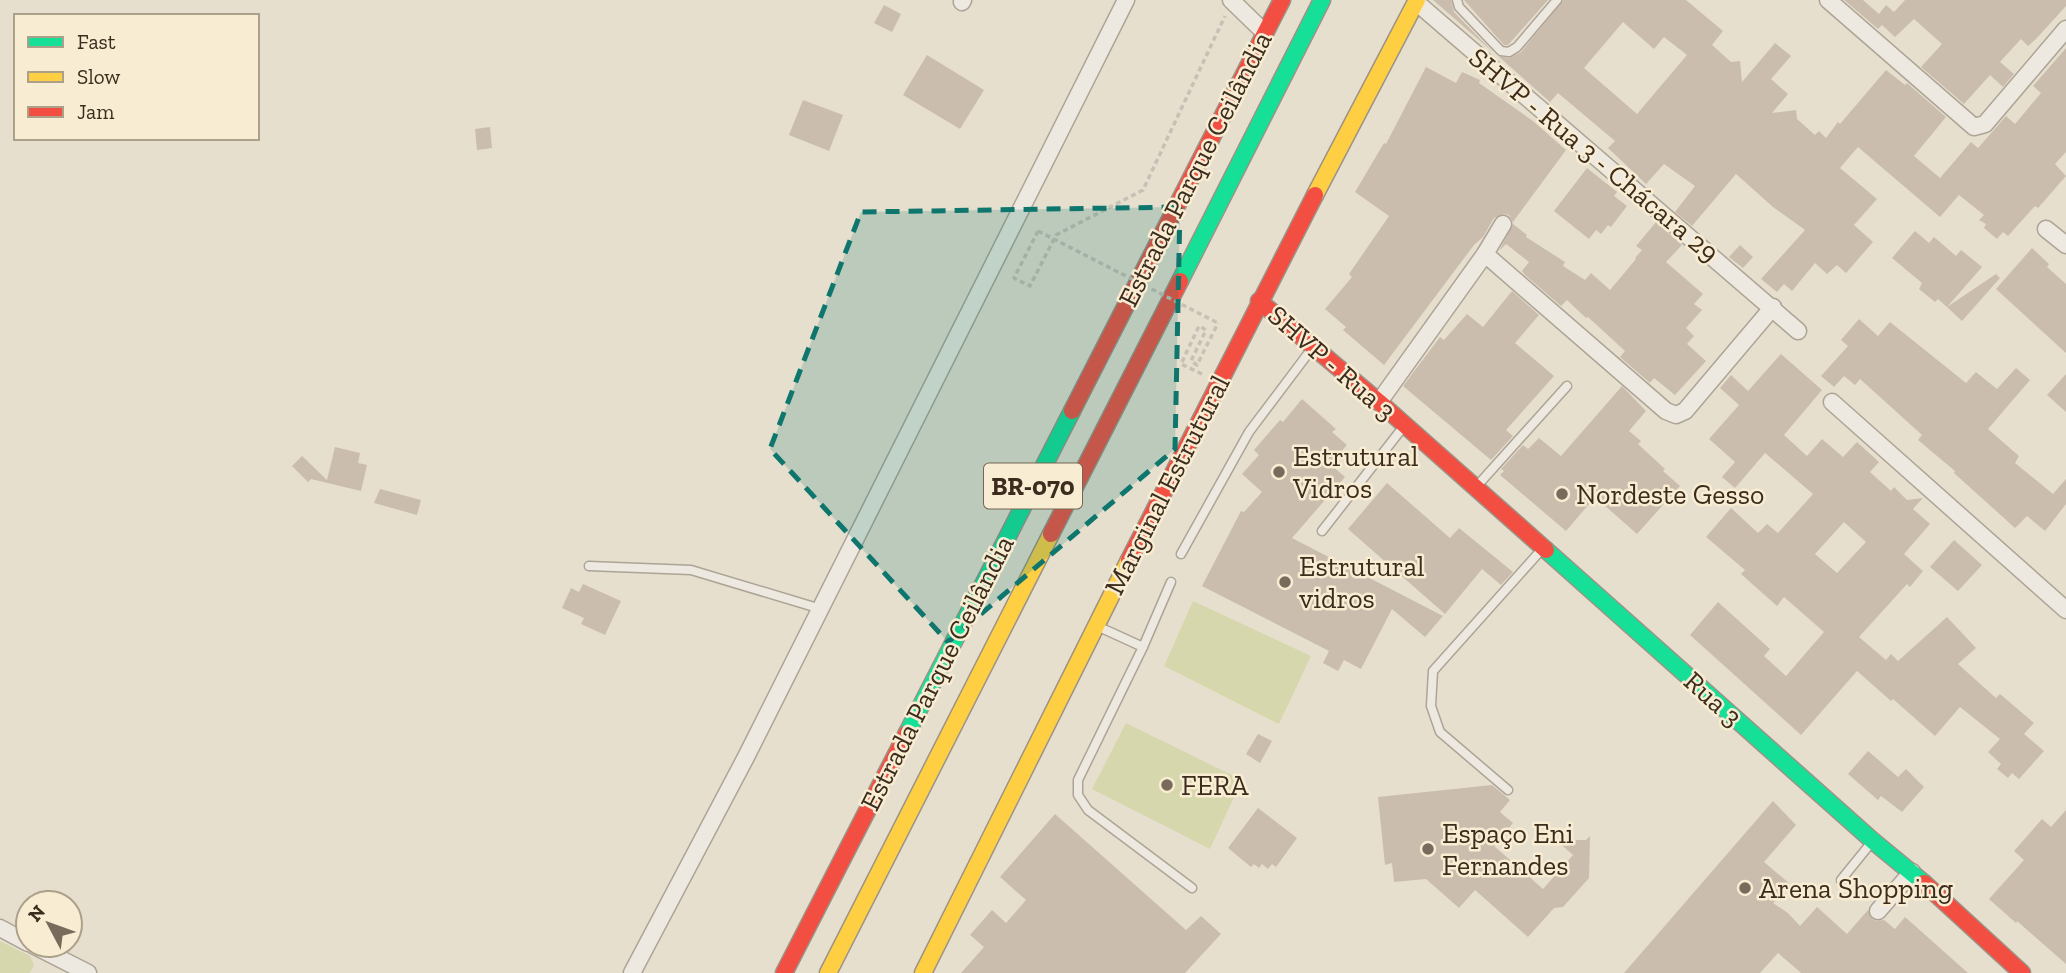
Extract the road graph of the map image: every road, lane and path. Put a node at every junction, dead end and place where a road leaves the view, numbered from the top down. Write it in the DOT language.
graph roads {
  1 [pos="1126,0"];
  2 [pos="1282,0"];
  3 [pos="1322,0"];
  4 [pos="1457,0"];
  5 [pos="1557,0"];
  6 [pos="1828,0"];
  7 [pos="1232,1"];
  8 [pos="1416,1"];
  9 [pos="2066,29"];
  10 [pos="1265,33"];
  11 [pos="1503,224"];
  12 [pos="2046,229"];
  13 [pos="2066,245"];
  14 [pos="1485,254"];
  15 [pos="1259,301"];
  16 [pos="1773,307"];
  17 [pos="1798,331"];
  18 [pos="1313,346"];
  19 [pos="1181,364"];
  20 [pos="1566,386"];
  21 [pos="1379,402"];
  22 [pos="1832,402"];
  23 [pos="1405,425"];
  24 [pos="1476,488"];
  25 [pos="1322,531"];
  26 [pos="1543,548"];
  27 [pos="1181,554"];
  28 [pos="589,566"];
  29 [pos="1171,582"];
  30 [pos="821,609"];
  31 [pos="2066,610"];
  32 [pos="1097,626"];
  33 [pos="1143,647"];
  34 [pos="1508,790"];
  35 [pos="1873,841"];
  36 [pos="1912,872"];
  37 [pos="1840,880"];
  38 [pos="1192,888"];
  39 [pos="1878,911"];
  40 [pos="60,959"];
  41 [pos="2018,972"];
  42 [pos="88,973"];
  43 [pos="632,973"];
  44 [pos="784,973"];
  45 [pos="828,973"];
  46 [pos="923,973"];
  1 -- 30 [label="street"];
  2 -- 10 [label="main road, Estrada Parque Ceilândia / BR-070"];
  3 -- 45 [label="main road, Estrada Parque Ceilândia / BR-070"];
  4 -- 5 [label="lane"];
  6 -- 9 [label="street"];
  7 -- 10 [label="street"];
  7 -- 19 [label="path, bridge"];
  8 -- 15 [label="main road, Marginal Estrutural"];
  8 -- 16 [label="street, SHVP - Rua 3 - Chácara 29"];
  10 -- 44 [label="main road, Estrada Parque Ceilândia / BR-070"];
  11 -- 14 [label="street"];
  12 -- 13 [label="street"];
  14 -- 16 [label="street"];
  14 -- 21 [label="street"];
  15 -- 18 [label="main road, SHVP - Rua 3"];
  15 -- 32 [label="main road, Marginal Estrutural"];
  16 -- 17 [label="street, SHVP - Rua 3 - Chácara 29"];
  18 -- 21 [label="main road, SHVP - Rua 3"];
  18 -- 27 [label="lane"];
  20 -- 24 [label="lane"];
  21 -- 23 [label="main road, SHVP - Rua 3"];
  22 -- 31 [label="street"];
  23 -- 24 [label="main road, Rua 3"];
  23 -- 25 [label="lane"];
  24 -- 26 [label="main road, Rua 3"];
  26 -- 34 [label="lane"];
  26 -- 35 [label="main road, Rua 3"];
  28 -- 30 [label="lane"];
  29 -- 33 [label="lane"];
  30 -- 43 [label="street"];
  32 -- 33 [label="lane"];
  32 -- 46 [label="main road, Marginal Estrutural"];
  33 -- 38 [label="lane"];
  35 -- 36 [label="main road, Rua 3"];
  35 -- 37 [label="lane"];
  36 -- 39 [label="street"];
  36 -- 41 [label="main road, Rua 3"];
  40 -- 42 [label="street"];
}
